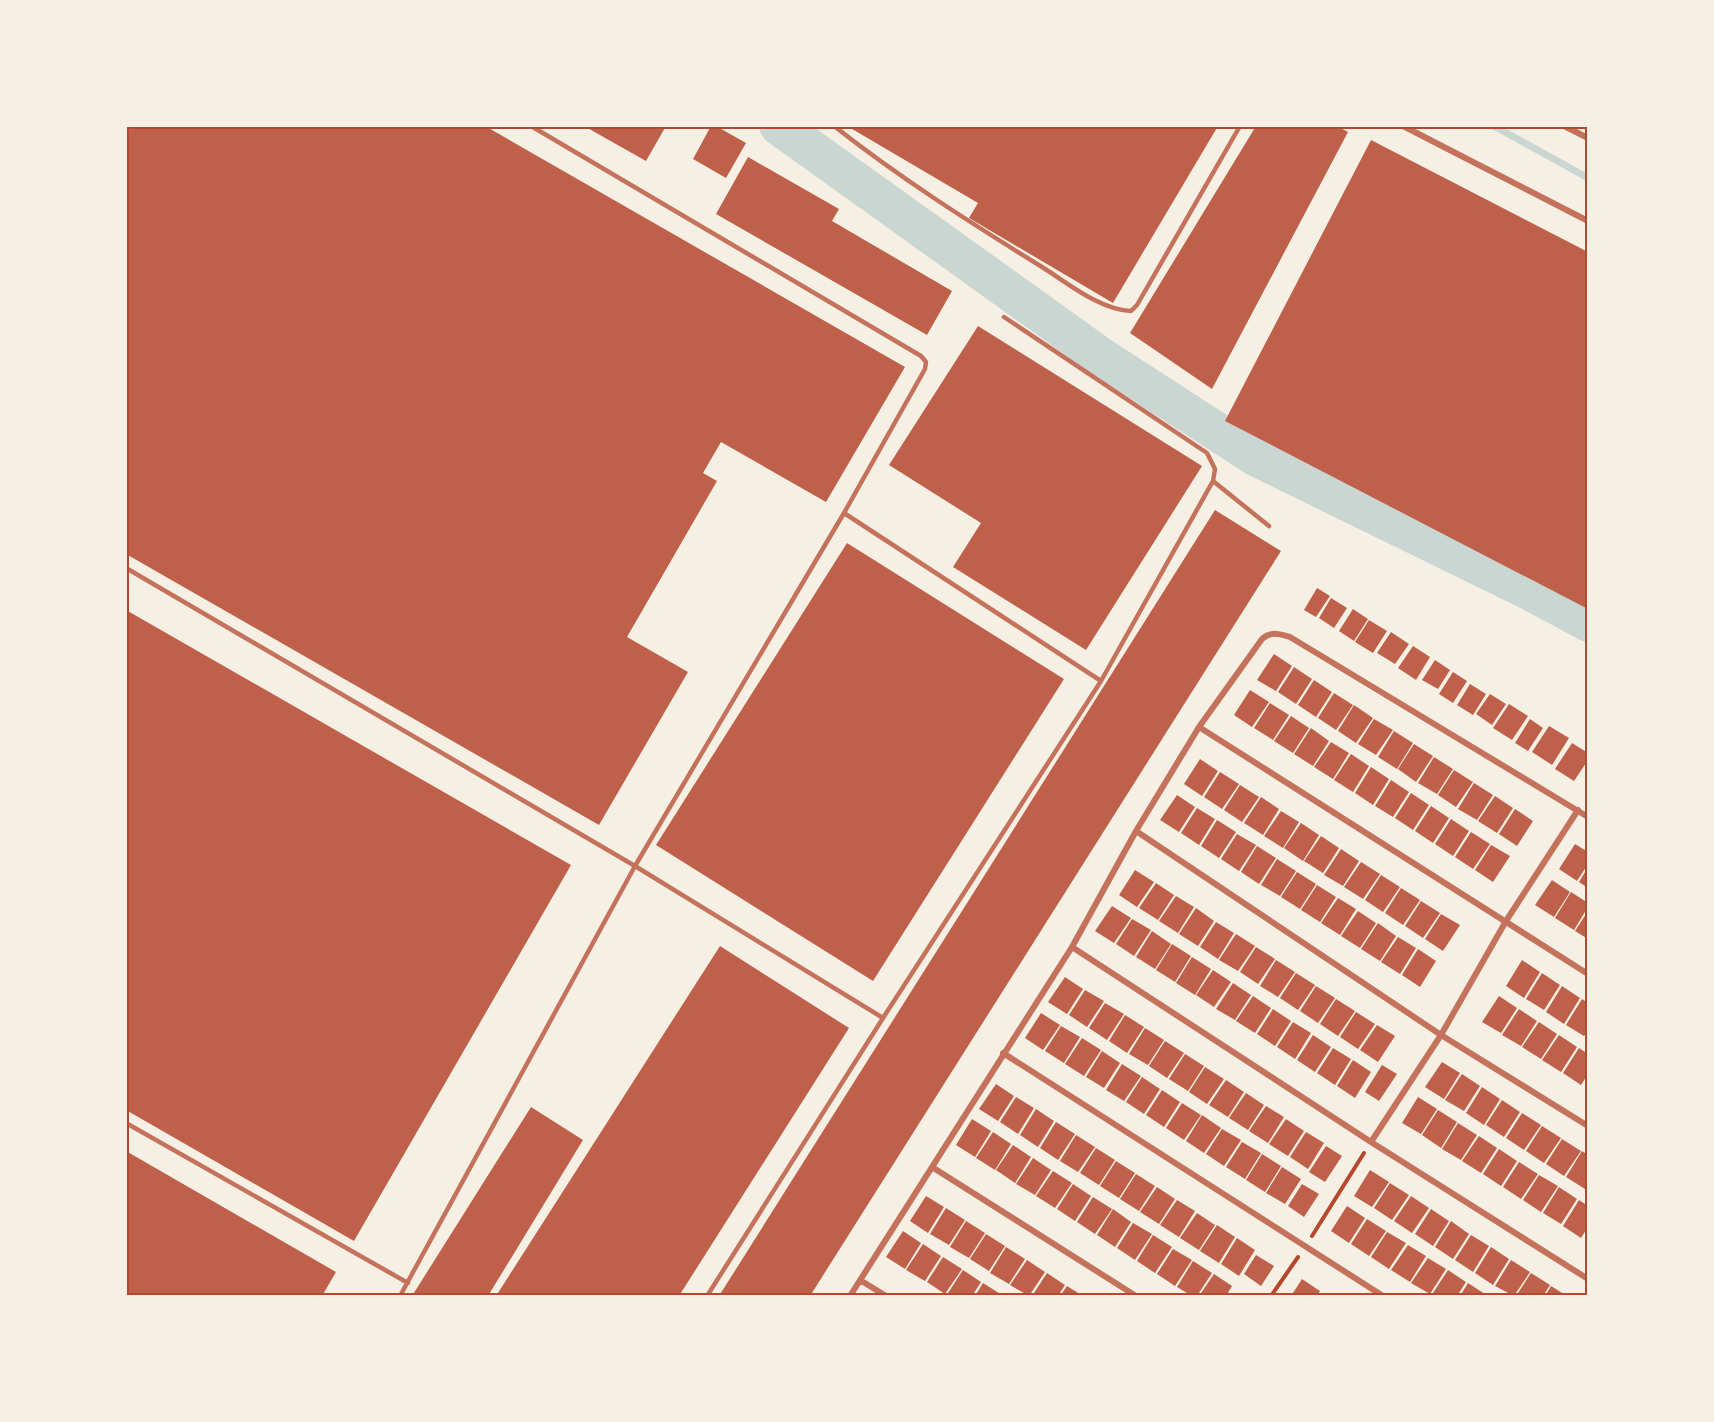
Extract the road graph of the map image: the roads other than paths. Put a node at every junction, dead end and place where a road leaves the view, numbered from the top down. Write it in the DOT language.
graph roads {
  1 [pos="531,126"];
  2 [pos="834,126"];
  3 [pos="1240,126"];
  4 [pos="1403,126"];
  5 [pos="1564,126"];
  6 [pos="1588,138"];
  7 [pos="1588,221"];
  8 [pos="1004,317"];
  9 [pos="1213,481"];
  10 [pos="844,513"];
  11 [pos="1269,526"];
  12 [pos="126,568"];
  13 [pos="1101,681"];
  14 [pos="1199,727"];
  15 [pos="1578,810"];
  16 [pos="1588,816"];
  17 [pos="1136,831"];
  18 [pos="635,866"];
  19 [pos="1506,921"];
  20 [pos="1072,946"];
  21 [pos="1588,974"];
  22 [pos="883,1018"];
  23 [pos="1441,1035"];
  24 [pos="1003,1053"];
  25 [pos="126,1123"];
  26 [pos="1588,1126"];
  27 [pos="1371,1142"];
  28 [pos="932,1167"];
  29 [pos="1588,1279"];
  30 [pos="861,1280"];
  31 [pos="408,1283"];
  32 [pos="400,1296"];
  33 [pos="707,1296"];
  34 [pos="850,1296"];
  35 [pos="886,1296"];
  36 [pos="1136,1296"];
  37 [pos="1383,1296"];
  1 -- 10 [label="lane"];
  2 -- 3 [label="lane"];
  4 -- 7 [label="street"];
  5 -- 6 [label="street"];
  8 -- 9 [label="lane"];
  9 -- 11 [label="lane"];
  9 -- 13 [label="lane"];
  10 -- 13 [label="lane"];
  10 -- 18 [label="lane"];
  12 -- 18 [label="lane"];
  13 -- 22 [label="lane"];
  14 -- 15 [label="street"];
  14 -- 17 [label="street"];
  14 -- 19 [label="street"];
  15 -- 16 [label="street"];
  15 -- 19 [label="street"];
  17 -- 20 [label="street"];
  17 -- 23 [label="street"];
  18 -- 22 [label="lane"];
  18 -- 31 [label="lane"];
  19 -- 21 [label="street"];
  19 -- 23 [label="street"];
  20 -- 24 [label="street"];
  20 -- 27 [label="street"];
  22 -- 33 [label="lane"];
  23 -- 26 [label="street"];
  23 -- 27 [label="street"];
  24 -- 28 [label="street"];
  24 -- 37 [label="street"];
  25 -- 31 [label="lane"];
  27 -- 29 [label="street"];
  28 -- 30 [label="street"];
  28 -- 36 [label="street"];
  30 -- 34 [label="street"];
  30 -- 35 [label="street"];
  31 -- 32 [label="lane"];
}
